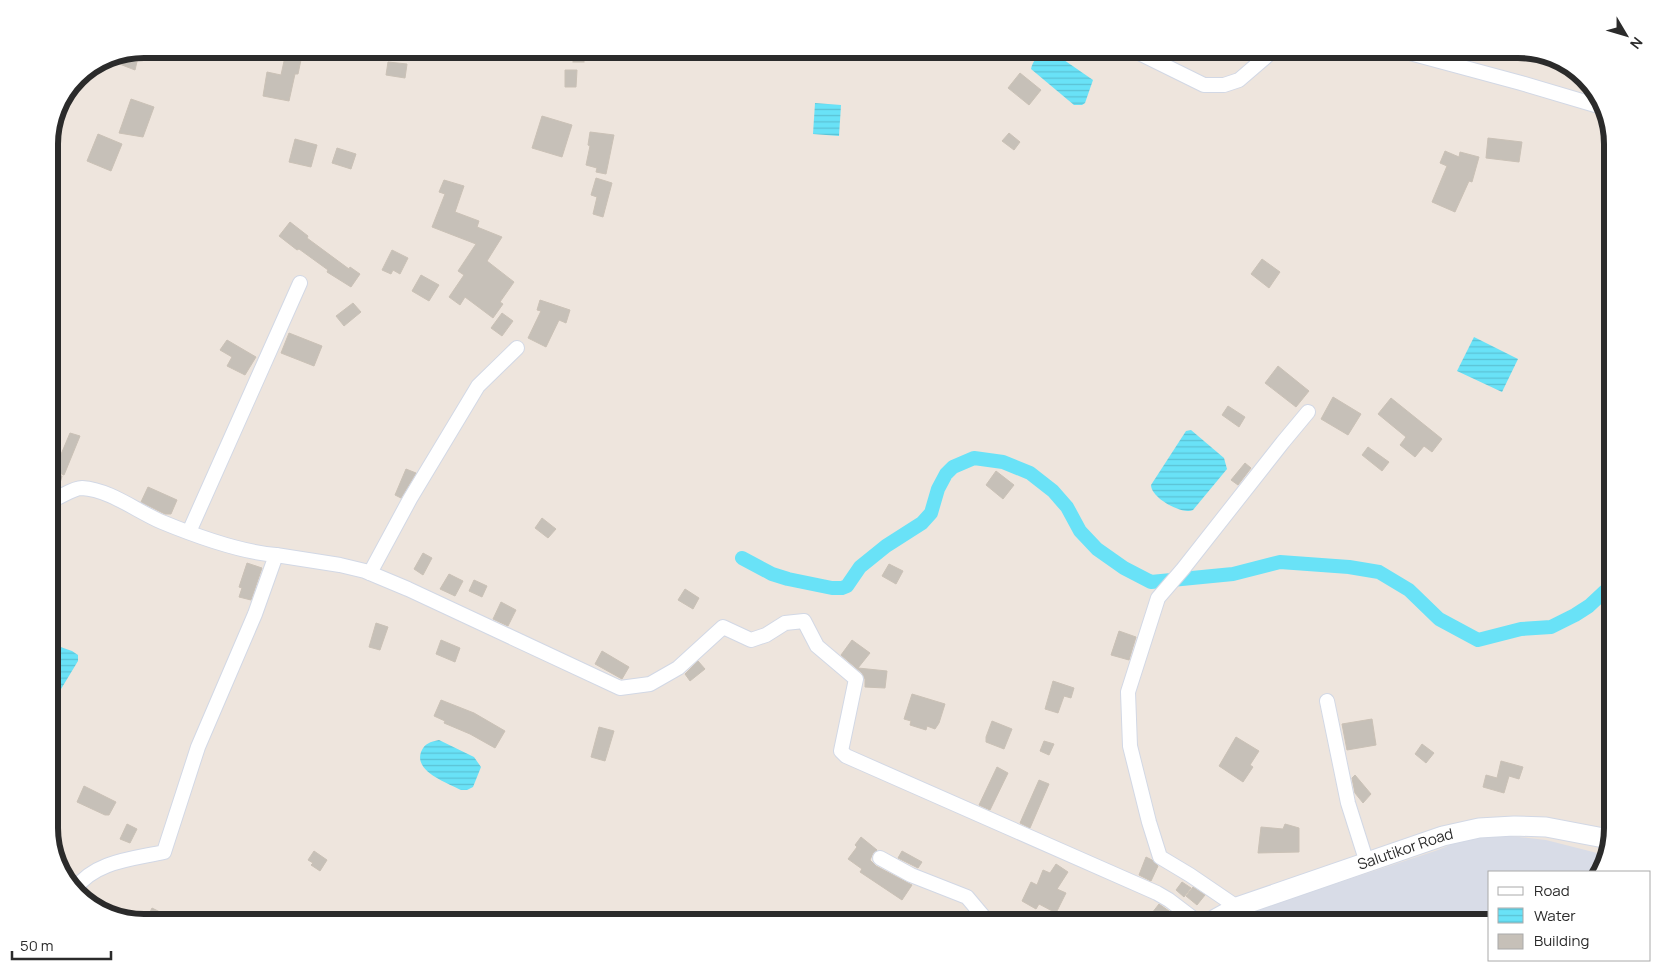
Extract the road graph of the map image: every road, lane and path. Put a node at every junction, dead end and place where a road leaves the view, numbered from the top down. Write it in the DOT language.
graph roads {
  1 [pos="1149,58"];
  2 [pos="1265,58"];
  3 [pos="1428,58"];
  4 [pos="1595,105"];
  5 [pos="300,283"];
  6 [pos="517,348"];
  7 [pos="1308,412"];
  8 [pos="58,498"];
  9 [pos="189,532"];
  10 [pos="276,556"];
  11 [pos="370,574"];
  12 [pos="1327,701"];
  13 [pos="1603,838"];
  14 [pos="880,858"];
  15 [pos="1368,863"];
  16 [pos="78,884"];
  17 [pos="1237,908"];
  18 [pos="981,914"];
  19 [pos="1188,914"];
  20 [pos="1225,914"];
  1 -- 2 [label="street"];
  3 -- 4 [label="street"];
  5 -- 9 [label="street"];
  6 -- 11 [label="street"];
  7 -- 17 [label="street"];
  8 -- 9 [label="street"];
  9 -- 10 [label="street"];
  10 -- 11 [label="street"];
  10 -- 16 [label="street"];
  11 -- 19 [label="street"];
  12 -- 15 [label="street"];
  13 -- 15 [label="main road, Salutikor Road"];
  14 -- 18 [label="street"];
  15 -- 17 [label="main road, Salutikor Road"];
  17 -- 20 [label="main road, Salutikor Road"];
}
